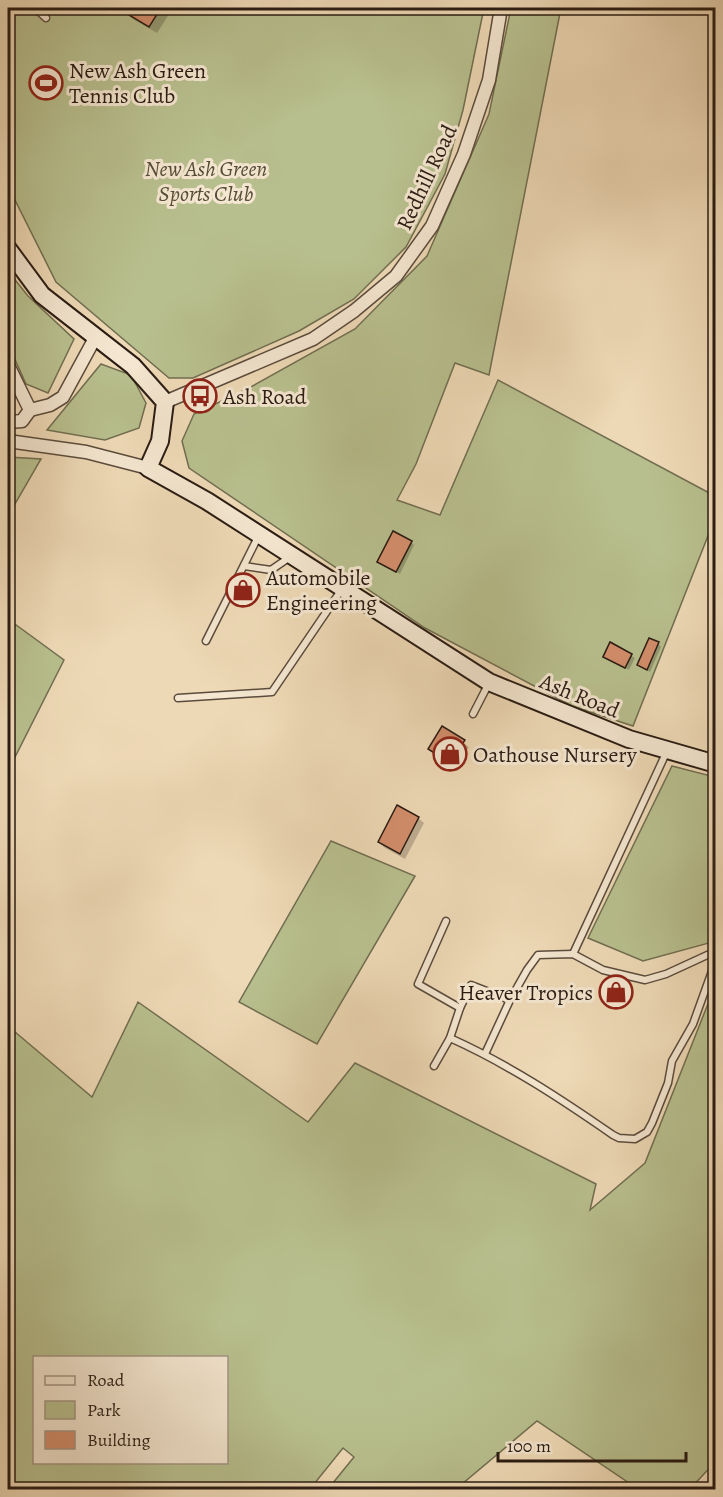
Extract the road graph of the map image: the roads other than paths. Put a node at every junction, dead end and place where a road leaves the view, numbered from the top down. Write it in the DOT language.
graph roads {
  1 [pos="35,8"];
  2 [pos="501,8"];
  3 [pos="46,18"];
  4 [pos="8,249"];
  5 [pos="95,338"];
  6 [pos="8,365"];
  7 [pos="165,402"];
  8 [pos="30,410"];
  9 [pos="8,422"];
  10 [pos="8,441"];
  11 [pos="148,468"];
  12 [pos="259,534"];
  13 [pos="291,556"];
  14 [pos="244,566"];
  15 [pos="343,589"];
  16 [pos="206,641"];
  17 [pos="489,682"];
  18 [pos="178,698"];
  19 [pos="474,714"];
  20 [pos="667,751"];
  21 [pos="716,764"];
  22 [pos="446,921"];
  23 [pos="716,951"];
  24 [pos="573,954"];
  25 [pos="716,960"];
  26 [pos="510,1000"];
  27 [pos="460,1008"];
  28 [pos="450,1038"];
  29 [pos="485,1054"];
  30 [pos="435,1066"];
  1 -- 3 [label="lane"];
  2 -- 7 [label="street, Redhill Road"];
  4 -- 5 [label="street"];
  5 -- 7 [label="street"];
  5 -- 8 [label="street"];
  6 -- 8 [label="street"];
  7 -- 11 [label="street"];
  8 -- 9 [label="street"];
  10 -- 11 [label="street"];
  11 -- 12 [label="street, Ash Road"];
  12 -- 13 [label="street, Ash Road"];
  12 -- 14 [label="lane"];
  13 -- 14 [label="lane"];
  13 -- 15 [label="street, Ash Road"];
  14 -- 16 [label="lane"];
  15 -- 17 [label="street, Ash Road"];
  15 -- 18 [label="lane"];
  17 -- 19 [label="lane"];
  17 -- 20 [label="street, Ash Road"];
  20 -- 21 [label="street, Ash Road"];
  20 -- 24 [label="lane"];
  22 -- 27 [label="lane"];
  23 -- 24 [label="lane"];
  24 -- 26 [label="lane"];
  25 -- 29 [label="lane"];
  26 -- 27 [label="lane"];
  26 -- 29 [label="lane"];
  27 -- 28 [label="lane"];
  28 -- 29 [label="lane"];
  28 -- 30 [label="lane"];
}
